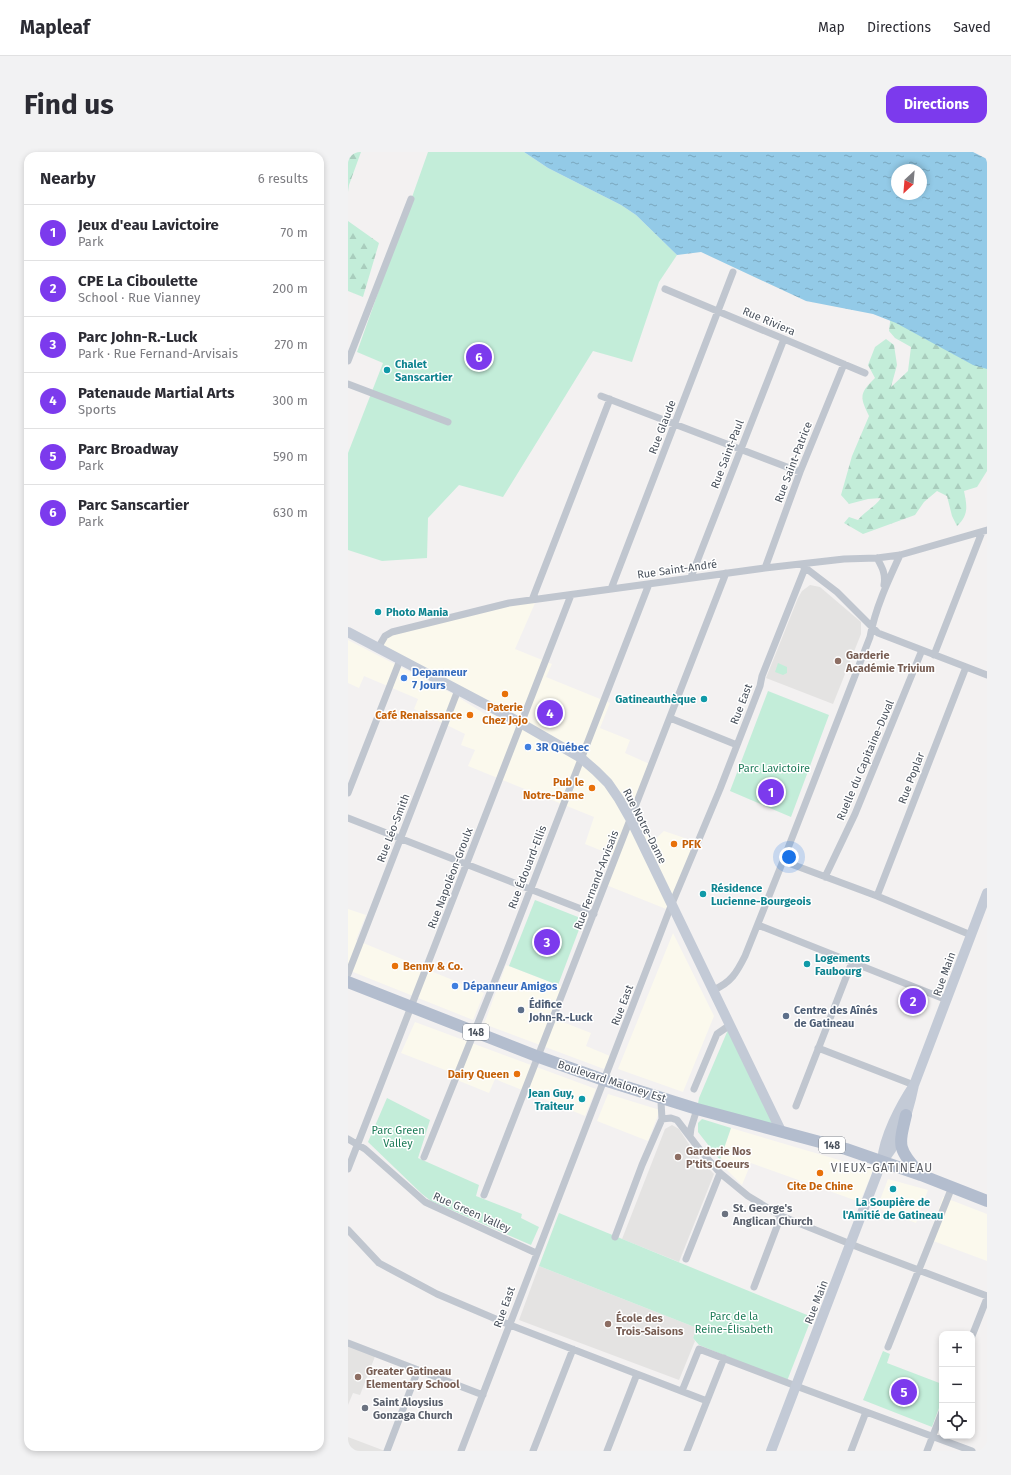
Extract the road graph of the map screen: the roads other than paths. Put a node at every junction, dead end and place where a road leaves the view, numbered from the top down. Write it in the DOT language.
graph roads {
  1 [pos="411,199"];
  2 [pos="733,272"];
  3 [pos="665,289"];
  4 [pos="718,311"];
  5 [pos="784,339"];
  6 [pos="348,361"];
  7 [pos="844,364"];
  8 [pos="865,373"];
  9 [pos="348,384"];
  10 [pos="601,396"];
  11 [pos="610,399"];
  12 [pos="448,422"];
  13 [pos="675,424"];
  14 [pos="741,449"];
  15 [pos="800,472"];
  16 [pos="985,531"];
  17 [pos="900,555"];
  18 [pos="877,558"];
  19 [pos="803,566"];
  20 [pos="765,568"];
  21 [pos="726,573"];
  22 [pos="691,577"];
  23 [pos="649,584"];
  24 [pos="610,589"];
  25 [pos="571,595"];
  26 [pos="883,595"];
  27 [pos="532,600"];
  28 [pos="872,628"];
  29 [pos="348,632"];
  30 [pos="378,648"];
  31 [pos="922,650"];
  32 [pos="934,655"];
  33 [pos="400,660"];
  34 [pos="966,667"];
  35 [pos="987,675"];
  36 [pos="458,690"];
  37 [pos="670,718"];
  38 [pos="522,724"];
  39 [pos="737,745"];
  40 [pos="582,758"];
  41 [pos="348,793"];
  42 [pos="348,818"];
  43 [pos="631,820"];
  44 [pos="401,839"];
  45 [pos="783,861"];
  46 [pos="467,864"];
  47 [pos="825,877"];
  48 [pos="530,889"];
  49 [pos="987,893"];
  50 [pos="877,896"];
  51 [pos="671,906"];
  52 [pos="594,914"];
  53 [pos="758,925"];
  54 [pos="971,934"];
  55 [pos="852,962"];
  56 [pos="348,974"];
  57 [pos="348,982"];
  58 [pos="714,990"];
  59 [pos="947,1000"];
  60 [pos="410,1007"];
  61 [pos="730,1025"];
  62 [pos="474,1032"];
  63 [pos="818,1048"];
  64 [pos="539,1057"];
  65 [pos="604,1080"];
  66 [pos="914,1086"];
  67 [pos="694,1089"];
  68 [pos="659,1098"];
  69 [pos="796,1106"];
  70 [pos="697,1109"];
  71 [pos="906,1115"];
  72 [pos="662,1119"];
  73 [pos="781,1131"];
  74 [pos="690,1136"];
  75 [pos="348,1139"];
  76 [pos="357,1144"];
  77 [pos="424,1157"];
  78 [pos="882,1162"];
  79 [pos="348,1169"];
  80 [pos="720,1173"];
  81 [pos="921,1175"];
  82 [pos="952,1187"];
  83 [pos="484,1195"];
  84 [pos="987,1201"];
  85 [pos="781,1216"];
  86 [pos="348,1230"];
  87 [pos="615,1237"];
  88 [pos="851,1244"];
  89 [pos="536,1253"];
  90 [pos="686,1259"];
  91 [pos="918,1270"];
  92 [pos="754,1287"];
  93 [pos="987,1297"];
  94 [pos="510,1325"];
  95 [pos="974,1331"];
  96 [pos="348,1343"];
  97 [pos="888,1347"];
  98 [pos="573,1349"];
  99 [pos="724,1358"];
  100 [pos="418,1370"];
  101 [pos="637,1374"];
  102 [pos="796,1386"];
  103 [pos="682,1391"];
  104 [pos="483,1395"];
  105 [pos="707,1401"];
  106 [pos="866,1412"];
  107 [pos="939,1419"];
  108 [pos="932,1436"];
  109 [pos="387,1451"];
  110 [pos="461,1451"];
  111 [pos="533,1451"];
  112 [pos="607,1451"];
  113 [pos="687,1451"];
  114 [pos="771,1451"];
  115 [pos="851,1451"];
  116 [pos="927,1451"];
  117 [pos="972,1451"];
  1 -- 6 [label="street"];
  2 -- 4 [label="street, Rue Glaude"];
  3 -- 4 [label="street, Rue Riviera"];
  4 -- 5 [label="street, Rue Riviera"];
  4 -- 13 [label="street, Rue Glaude"];
  5 -- 7 [label="street, Rue Riviera"];
  5 -- 14 [label="street, Rue Saint-Paul"];
  7 -- 8 [label="street, Rue Riviera"];
  7 -- 15 [label="street, Rue Saint-Patrice"];
  9 -- 12 [label="street"];
  10 -- 11 [label="street"];
  11 -- 13 [label="street"];
  11 -- 27 [label="street"];
  13 -- 14 [label="street"];
  13 -- 24 [label="street, Rue Glaude"];
  14 -- 15 [label="street"];
  14 -- 22 [label="street, Rue Saint-Paul"];
  15 -- 20 [label="street, Rue Saint-Patrice"];
  16 -- 17 [label="street, Rue Saint-André"];
  16 -- 32 [label="street"];
  17 -- 18 [label="street, Rue Saint-André"];
  17 -- 26 [label="street"];
  18 -- 19 [label="street, Rue Saint-André"];
  18 -- 26 [label="street"];
  19 -- 20 [label="street, Rue Saint-André"];
  19 -- 28 [label="street"];
  19 -- 39 [label="street, Rue East"];
  20 -- 21 [label="street, Rue Saint-André"];
  21 -- 22 [label="street, Rue Saint-André"];
  21 -- 37 [label="street, Rue Fernand-Arvisais"];
  22 -- 23 [label="street, Rue Saint-André"];
  23 -- 24 [label="street, Rue Saint-André"];
  23 -- 40 [label="street, Rue Édouard-Ellis"];
  24 -- 25 [label="street, Rue Saint-André"];
  25 -- 27 [label="street, Rue Saint-André"];
  25 -- 38 [label="street, Rue Napoléon-Groulx"];
  26 -- 28 [label="street"];
  27 -- 30 [label="street, Rue Saint-André"];
  28 -- 31 [label="street"];
  28 -- 45 [label="street"];
  29 -- 30 [label="street, Rue Notre-Dame"];
  30 -- 33 [label="street, Rue Notre-Dame"];
  31 -- 32 [label="street"];
  31 -- 47 [label="street, Ruelle du Capitaine-Duval"];
  32 -- 34 [label="street"];
  33 -- 36 [label="street, Rue Notre-Dame"];
  33 -- 41 [label="street"];
  34 -- 35 [label="street"];
  34 -- 50 [label="street, Rue Poplar"];
  36 -- 38 [label="street, Rue Notre-Dame"];
  36 -- 44 [label="street, Rue Léo-Smith"];
  37 -- 39 [label="street"];
  37 -- 43 [label="street, Rue Fernand-Arvisais"];
  38 -- 40 [label="street, Rue Notre-Dame"];
  38 -- 46 [label="street, Rue Napoléon-Groulx"];
  39 -- 51 [label="street, Rue East"];
  40 -- 43 [label="street, Rue Notre-Dame"];
  40 -- 48 [label="street, Rue Édouard-Ellis"];
  42 -- 44 [label="street"];
  43 -- 51 [label="street, Rue Notre-Dame"];
  43 -- 52 [label="street, Rue Fernand-Arvisais"];
  44 -- 46 [label="street"];
  44 -- 56 [label="street, Rue Léo-Smith"];
  45 -- 47 [label="street"];
  45 -- 53 [label="street"];
  46 -- 48 [label="street"];
  46 -- 60 [label="street, Rue Napoléon-Groulx"];
  47 -- 50 [label="street"];
  48 -- 52 [label="street"];
  48 -- 62 [label="street, Rue Édouard-Ellis"];
  49 -- 54 [label="street, Rue Main"];
  50 -- 54 [label="street"];
  51 -- 58 [label="street, Rue Notre-Dame"];
  51 -- 65 [label="street, Rue East"];
  52 -- 64 [label="street, Rue Fernand-Arvisais"];
  53 -- 55 [label="street"];
  53 -- 58 [label="street"];
  54 -- 59 [label="street, Rue Main"];
  55 -- 59 [label="street"];
  55 -- 63 [label="street"];
  57 -- 60 [label="main road, Boulevard Maloney Est / 148"];
  58 -- 61 [label="street, Rue Notre-Dame"];
  59 -- 66 [label="street, Rue Main"];
  60 -- 62 [label="main road, Boulevard Maloney Est / 148"];
  60 -- 76 [label="street, Rue Napoléon-Groulx"];
  61 -- 67 [label="street"];
  61 -- 73 [label="street, Rue Notre-Dame"];
  62 -- 64 [label="main road, Boulevard Maloney Est / 148"];
  62 -- 77 [label="street, Rue Édouard-Ellis"];
  63 -- 66 [label="street"];
  63 -- 69 [label="street"];
  64 -- 65 [label="main road, Boulevard Maloney Est / 148"];
  64 -- 83 [label="street, Rue Fernand-Arvisais"];
  65 -- 68 [label="main road, Boulevard Maloney Est / 148"];
  65 -- 89 [label="street, Rue East"];
  66 -- 71 [label="street, Rue Main"];
  66 -- 78 [label="street, Rue Main"];
  68 -- 70 [label="main road, Boulevard Maloney Est / 148"];
  68 -- 72 [label="street"];
  70 -- 73 [label="main road, Boulevard Maloney Est / 148"];
  70 -- 74 [label="street"];
  71 -- 78 [label="street, Rue Main"];
  71 -- 81 [label="main road"];
  72 -- 74 [label="street"];
  72 -- 87 [label="street"];
  73 -- 78 [label="main road, Boulevard Maloney Est / 148"];
  74 -- 80 [label="street"];
  75 -- 76 [label="street, Rue Green Valley"];
  76 -- 79 [label="street, Rue Napoléon-Groulx"];
  76 -- 89 [label="street, Rue Green Valley"];
  78 -- 81 [label="main road, 148"];
  78 -- 88 [label="street, Rue Main"];
  80 -- 85 [label="street"];
  80 -- 90 [label="street"];
  81 -- 82 [label="main road, 148"];
  82 -- 84 [label="main road, 148"];
  82 -- 91 [label="street"];
  85 -- 88 [label="street"];
  85 -- 92 [label="street"];
  86 -- 94 [label="street"];
  88 -- 91 [label="street"];
  88 -- 102 [label="street, Rue Main"];
  89 -- 94 [label="street, Rue East"];
  91 -- 93 [label="street"];
  91 -- 97 [label="street"];
  93 -- 95 [label="street"];
  94 -- 98 [label="street"];
  94 -- 104 [label="street, Rue East"];
  96 -- 100 [label="street"];
  98 -- 101 [label="street"];
  98 -- 111 [label="street"];
  99 -- 102 [label="street"];
  99 -- 103 [label="street"];
  99 -- 105 [label="street"];
  100 -- 104 [label="street"];
  100 -- 109 [label="street"];
  101 -- 103 [label="street"];
  101 -- 112 [label="street"];
  102 -- 106 [label="street"];
  102 -- 114 [label="street, Rue Main"];
  103 -- 105 [label="street"];
  104 -- 110 [label="street, Rue East"];
  105 -- 113 [label="street"];
  106 -- 108 [label="street"];
  106 -- 115 [label="street"];
  107 -- 108 [label="street"];
  108 -- 116 [label="street"];
  108 -- 117 [label="street"];
}
